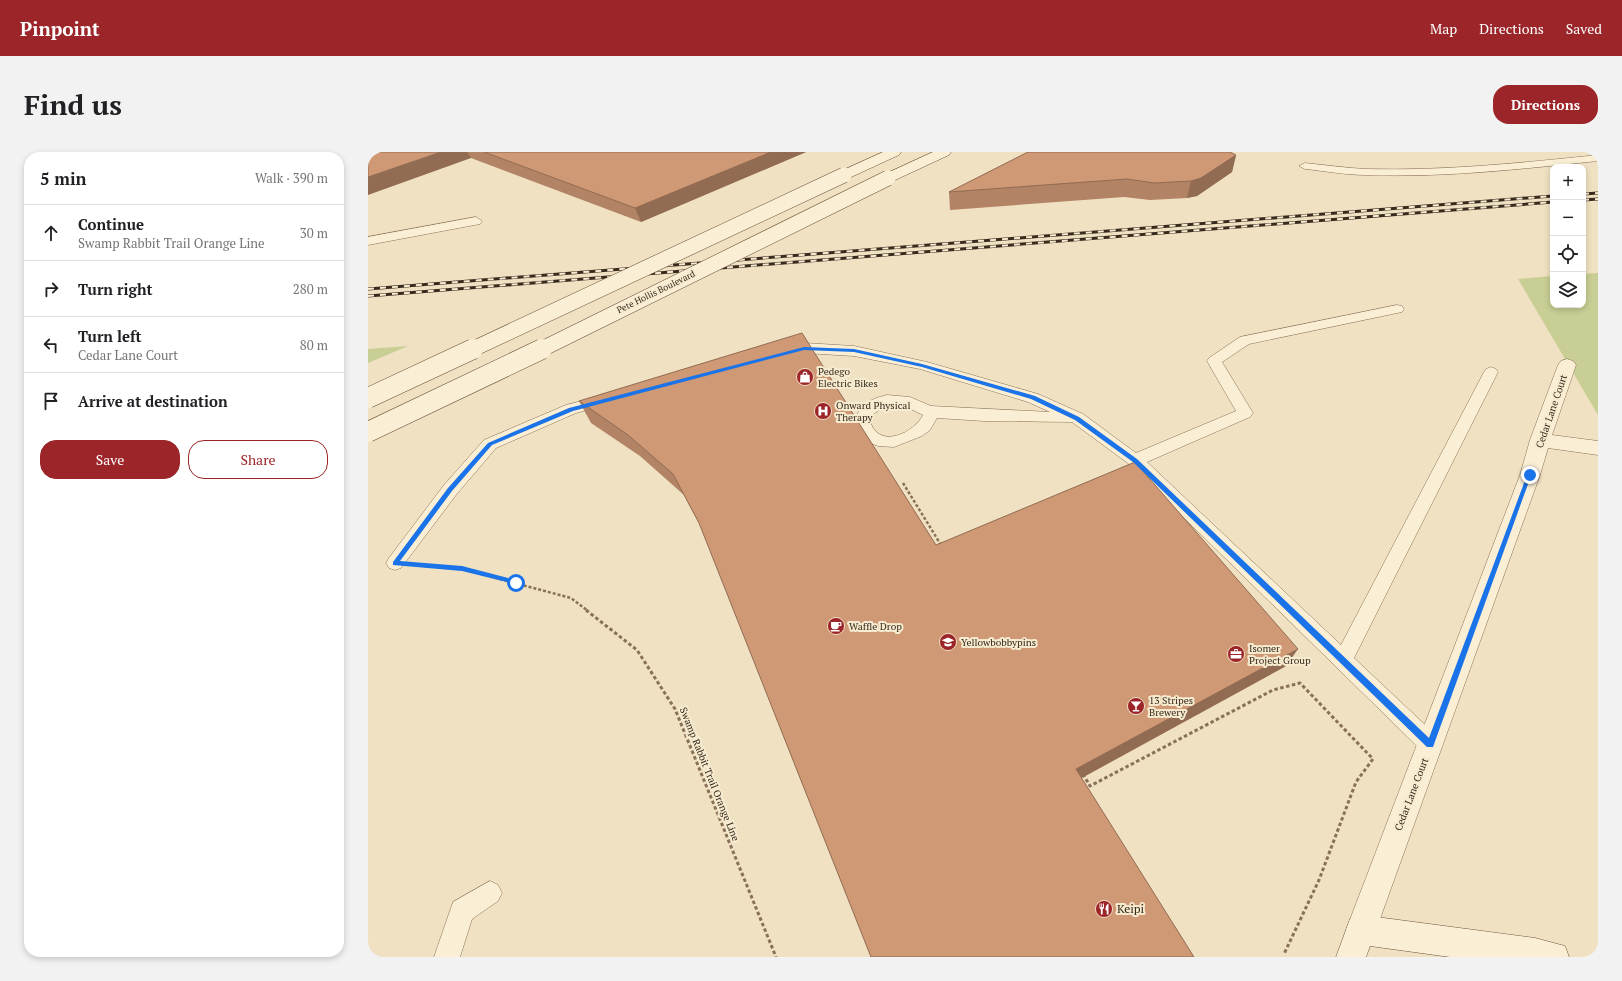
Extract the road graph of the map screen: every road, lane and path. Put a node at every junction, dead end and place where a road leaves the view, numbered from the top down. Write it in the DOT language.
graph roads {
  1 [pos="894,152"];
  2 [pos="944,152"];
  3 [pos="1598,158"];
  4 [pos="1305,166"];
  5 [pos="476,221"];
  6 [pos="368,241"];
  7 [pos="1397,309"];
  8 [pos="774,356"];
  9 [pos="1567,365"];
  10 [pos="1492,372"];
  11 [pos="616,397"];
  12 [pos="368,398"];
  13 [pos="932,412"];
  14 [pos="1077,418"];
  15 [pos="368,432"];
  16 [pos="1540,440"];
  17 [pos="1598,448"];
  18 [pos="1135,460"];
  19 [pos="903,483"];
  20 [pos="944,550"];
  21 [pos="395,563"];
  22 [pos="1343,660"];
  23 [pos="1430,744"];
  24 [pos="1082,773"];
  25 [pos="490,893"];
  26 [pos="1356,944"];
  27 [pos="1284,954"];
  28 [pos="446,957"];
  29 [pos="776,957"];
  30 [pos="1554,957"];
  1 -- 12 [label="main road, bridge"];
  2 -- 15 [label="main road, Pete Hollis Boulevard, bridge"];
  3 -- 4 [label="lane"];
  5 -- 6 [label="lane"];
  7 -- 18 [label="lane"];
  8 -- 14 [label="lane"];
  9 -- 16 [label="main road, Cedar Lane Court"];
  10 -- 22 [label="lane"];
  11 -- 21 [label="lane"];
  13 -- 14 [label="lane"];
  14 -- 18 [label="lane"];
  16 -- 17 [label="main road"];
  16 -- 23 [label="main road, Cedar Lane Court"];
  18 -- 22 [label="lane"];
  19 -- 20 [label="path"];
  21 -- 29 [label="path, Swamp Rabbit Trail Orange Line"];
  22 -- 23 [label="lane"];
  23 -- 26 [label="main road, Cedar Lane Court"];
  24 -- 27 [label="path"];
  25 -- 28 [label="lane"];
  26 -- 30 [label="main road"];
}
